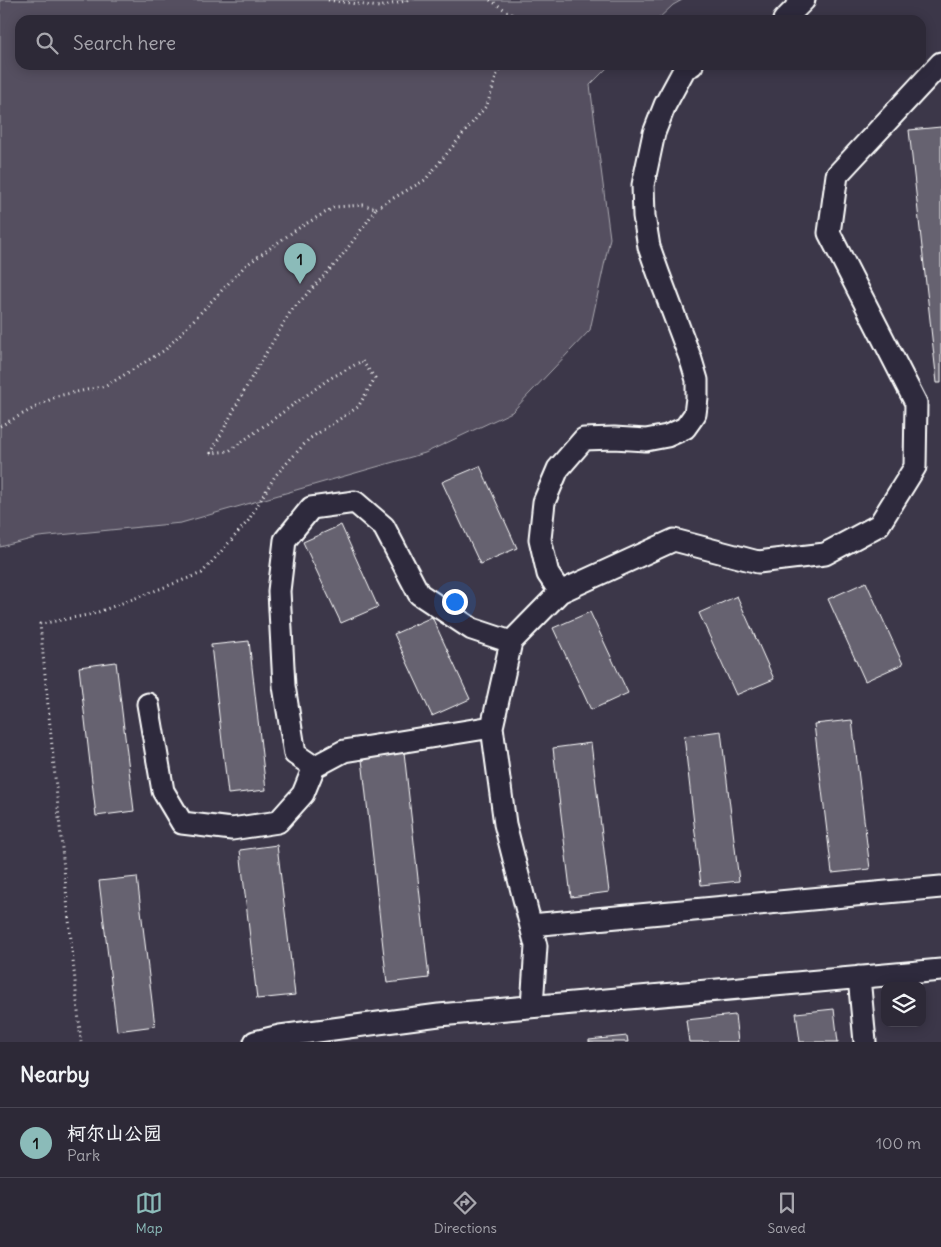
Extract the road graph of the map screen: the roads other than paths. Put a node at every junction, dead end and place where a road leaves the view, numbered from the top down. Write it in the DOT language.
graph roads {
  1 [pos="804,0"];
  2 [pos="789,15"];
  3 [pos="941,63"];
  4 [pos="684,70"];
  5 [pos="560,592"];
  6 [pos="510,642"];
  7 [pos="148,704"];
  8 [pos="492,727"];
  9 [pos="314,767"];
  10 [pos="941,887"];
  11 [pos="531,925"];
  12 [pos="941,970"];
  13 [pos="859,977"];
  14 [pos="532,1006"];
  15 [pos="255,1042"];
  16 [pos="865,1042"];
  1 -- 2 [label="street"];
  3 -- 5 [label="street"];
  4 -- 5 [label="street"];
  5 -- 6 [label="street"];
  6 -- 8 [label="street"];
  6 -- 9 [label="street"];
  7 -- 9 [label="street"];
  8 -- 9 [label="street"];
  8 -- 11 [label="street"];
  10 -- 11 [label="street"];
  11 -- 14 [label="street"];
  12 -- 13 [label="street"];
  13 -- 14 [label="street"];
  13 -- 16 [label="street"];
  14 -- 15 [label="street"];
}
